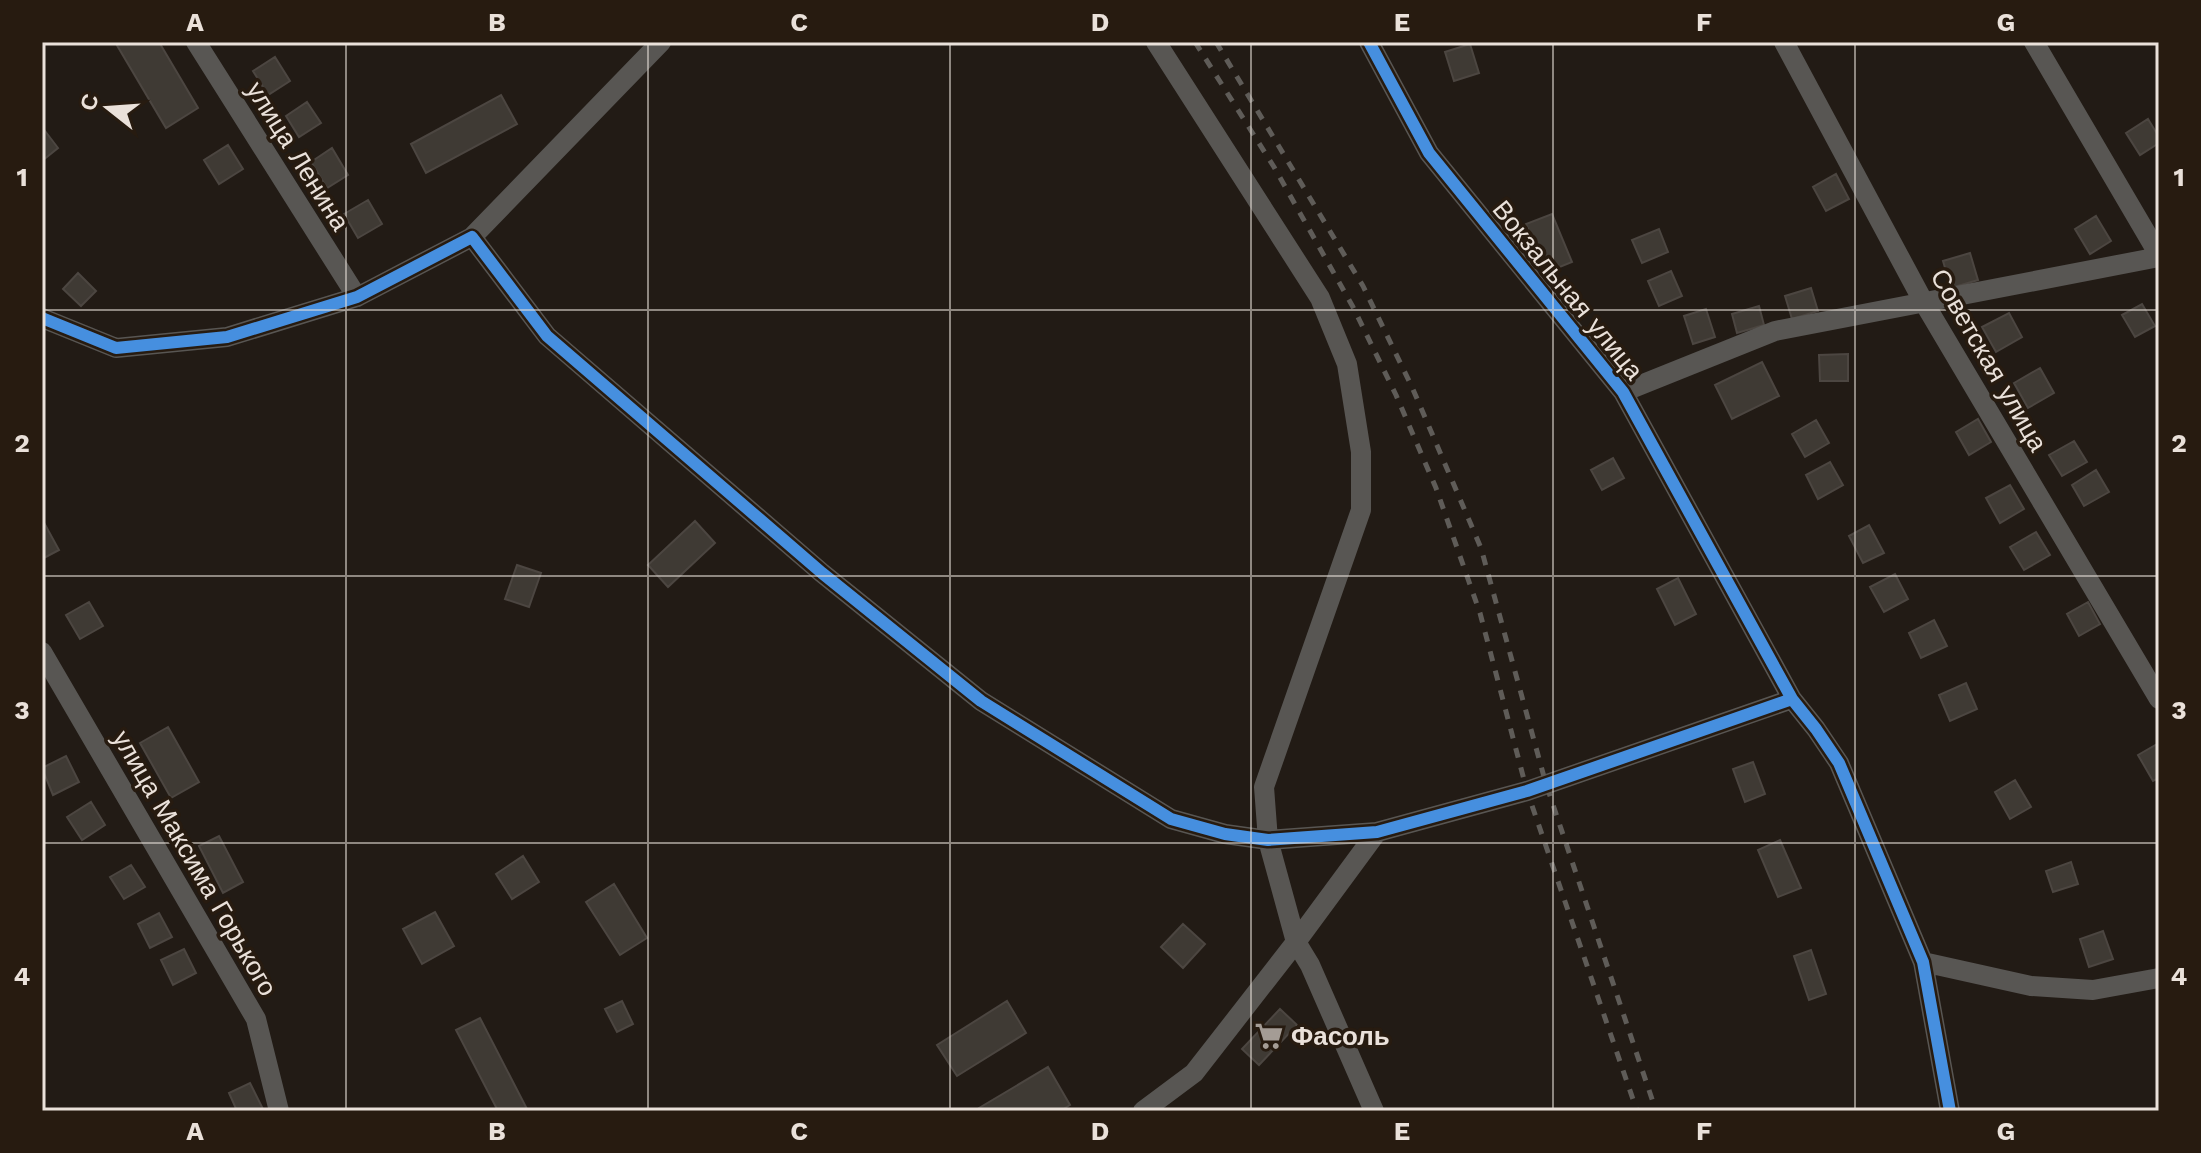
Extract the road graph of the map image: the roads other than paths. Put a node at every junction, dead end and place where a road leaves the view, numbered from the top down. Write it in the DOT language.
graph roads {
  1 [pos="196,42"];
  2 [pos="661,42"];
  3 [pos="1156,42"];
  4 [pos="1369,42"];
  5 [pos="1784,42"];
  6 [pos="2034,42"];
  7 [pos="472,237"];
  8 [pos="2159,256"];
  9 [pos="357,297"];
  10 [pos="1923,301"];
  11 [pos="42,318"];
  12 [pos="1623,392"];
  13 [pos="42,652"];
  14 [pos="48,678"];
  15 [pos="1792,699"];
  16 [pos="2159,699"];
  17 [pos="1377,832"];
  18 [pos="1268,840"];
  19 [pos="1296,942"];
  20 [pos="1923,962"];
  21 [pos="2159,978"];
  22 [pos="279,1111"];
  23 [pos="1143,1111"];
  24 [pos="1374,1111"];
  25 [pos="1950,1111"];
  1 -- 9 [label="street, улица Ленина"];
  2 -- 7 [label="street"];
  3 -- 18 [label="street"];
  4 -- 12 [label="street, Вокзальная улица"];
  5 -- 10 [label="street, Советская улица"];
  6 -- 8 [label="street"];
  7 -- 9 [label="street"];
  7 -- 18 [label="street"];
  8 -- 10 [label="street"];
  9 -- 11 [label="street"];
  10 -- 12 [label="street"];
  10 -- 16 [label="street, Советская улица"];
  12 -- 15 [label="street, Вокзальная улица"];
  13 -- 14 [label="street, улица Максима Горького"];
  14 -- 22 [label="street, улица Максима Горького"];
  15 -- 17 [label="street"];
  15 -- 20 [label="street, Вокзальная улица"];
  17 -- 18 [label="street"];
  17 -- 19 [label="street"];
  18 -- 19 [label="street"];
  19 -- 23 [label="street"];
  19 -- 24 [label="street"];
  20 -- 21 [label="street"];
  20 -- 25 [label="street, Вокзальная улица"];
}
